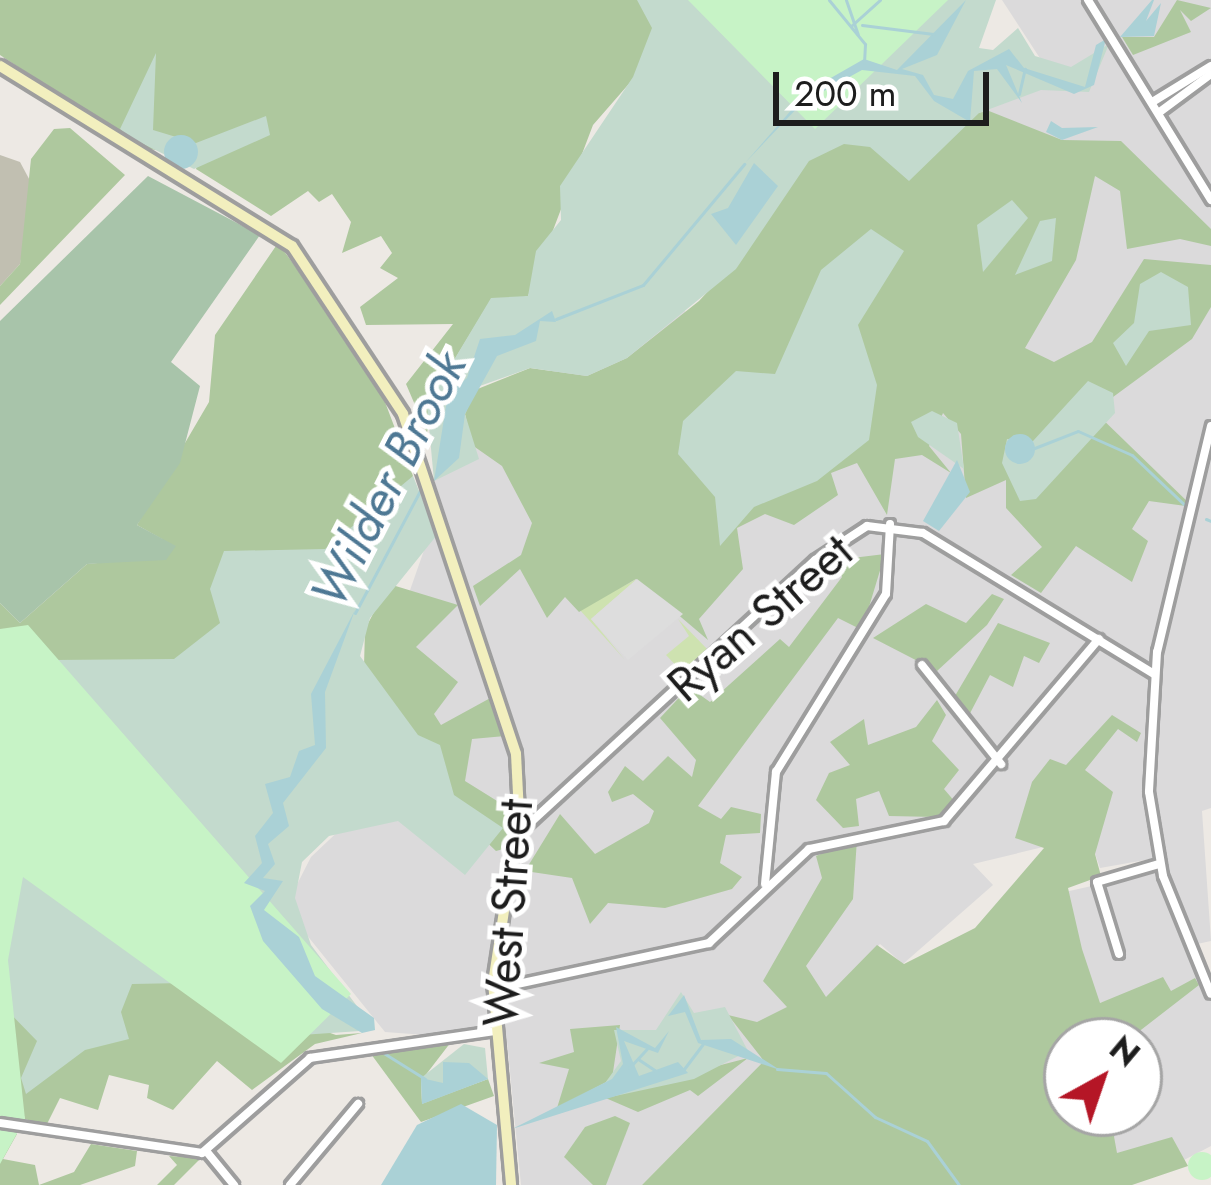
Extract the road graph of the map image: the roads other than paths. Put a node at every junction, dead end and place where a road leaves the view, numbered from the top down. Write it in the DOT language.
graph roads {
  1 [pos="1088,0"];
  2 [pos="0,66"];
  3 [pos="1211,70"];
  4 [pos="1154,101"];
  5 [pos="1161,111"];
  6 [pos="1211,200"];
  7 [pos="1211,426"];
  8 [pos="890,524"];
  9 [pos="1099,640"];
  10 [pos="922,665"];
  11 [pos="1154,674"];
  12 [pos="1001,764"];
  13 [pos="516,836"];
  14 [pos="1160,864"];
  15 [pos="765,885"];
  16 [pos="1119,954"];
  17 [pos="493,989"];
  18 [pos="1211,994"];
  19 [pos="496,1031"];
  20 [pos="358,1104"];
  21 [pos="0,1123"];
  22 [pos="207,1152"];
  23 [pos="231,1184"];
  24 [pos="290,1185"];
  25 [pos="511,1185"];
  1 -- 4 [label="street"];
  2 -- 13 [label="main road, West Street"];
  3 -- 4 [label="street"];
  3 -- 5 [label="street"];
  4 -- 5 [label="street"];
  5 -- 6 [label="street"];
  7 -- 11 [label="street"];
  8 -- 9 [label="street, Ryan Street"];
  8 -- 13 [label="street, Ryan Street"];
  8 -- 15 [label="street"];
  9 -- 11 [label="street, Ryan Street"];
  9 -- 12 [label="street"];
  10 -- 12 [label="street"];
  11 -- 14 [label="street"];
  12 -- 15 [label="street"];
  13 -- 17 [label="main road, West Street"];
  14 -- 16 [label="street"];
  14 -- 18 [label="street"];
  15 -- 17 [label="street"];
  17 -- 19 [label="main road, West Street"];
  19 -- 22 [label="street"];
  19 -- 25 [label="main road, West Street"];
  20 -- 24 [label="street"];
  21 -- 22 [label="street"];
  22 -- 23 [label="street"];
}
